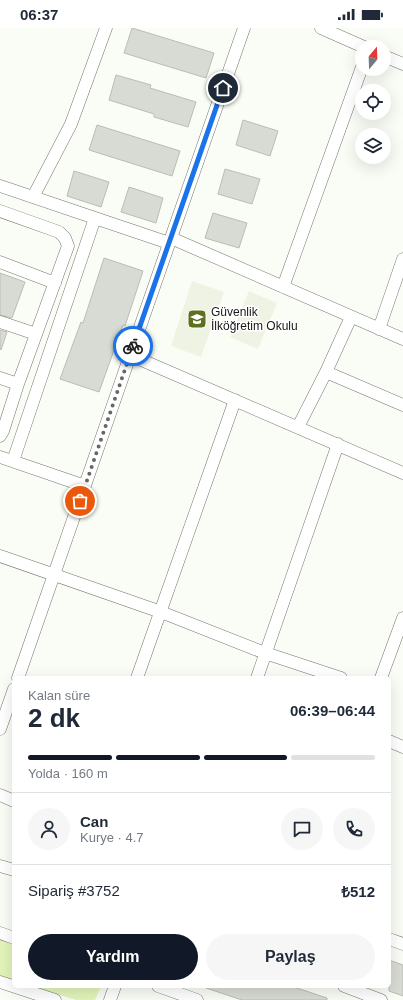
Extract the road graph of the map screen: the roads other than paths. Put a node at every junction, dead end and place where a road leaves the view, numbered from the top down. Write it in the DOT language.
graph roads {
  1 [pos="106,28"];
  2 [pos="244,28"];
  3 [pos="320,28"];
  4 [pos="355,43"];
  5 [pos="391,59"];
  6 [pos="403,64"];
  7 [pos="359,76"];
  8 [pos="0,188"];
  9 [pos="33,197"];
  10 [pos="0,211"];
  11 [pos="95,218"];
  12 [pos="170,240"];
  13 [pos="403,259"];
  14 [pos="0,262"];
  15 [pos="55,283"];
  16 [pos="283,287"];
  17 [pos="351,317"];
  18 [pos="0,322"];
  19 [pos="378,328"];
  20 [pos="36,334"];
  21 [pos="403,339"];
  22 [pos="130,355"];
  23 [pos="326,372"];
  24 [pos="0,378"];
  25 [pos="18,384"];
  26 [pos="235,400"];
  27 [pos="403,405"];
  28 [pos="298,427"];
  29 [pos="0,436"];
  30 [pos="338,444"];
  31 [pos="0,457"];
  32 [pos="13,461"];
  33 [pos="403,473"];
  34 [pos="85,486"];
  35 [pos="0,556"];
  36 [pos="54,575"];
  37 [pos="161,612"];
  38 [pos="403,618"];
  39 [pos="265,653"];
  40 [pos="19,676"];
  41 [pos="138,676"];
  42 [pos="257,676"];
  43 [pos="335,676"];
  44 [pos="382,676"];
  45 [pos="12,695"];
  46 [pos="0,729"];
  47 [pos="391,742"];
  48 [pos="403,747"];
  49 [pos="0,796"];
  50 [pos="12,800"];
  51 [pos="0,866"];
  52 [pos="12,869"];
  53 [pos="0,933"];
  54 [pos="12,937"];
  55 [pos="391,940"];
  56 [pos="403,944"];
  57 [pos="0,982"];
  58 [pos="12,986"];
  59 [pos="18,988"];
  60 [pos="114,988"];
  61 [pos="164,988"];
  62 [pos="349,988"];
  63 [pos="55,1000"];
  64 [pos="110,1000"];
  65 [pos="197,1000"];
  66 [pos="381,1000"];
  1 -- 9 [label="street"];
  2 -- 12 [label="street"];
  3 -- 4 [label="street"];
  5 -- 6 [label="street"];
  7 -- 16 [label="street"];
  8 -- 9 [label="street"];
  9 -- 11 [label="street"];
  10 -- 15 [label="street"];
  11 -- 12 [label="street"];
  11 -- 32 [label="street"];
  12 -- 16 [label="street"];
  12 -- 22 [label="street"];
  13 -- 19 [label="street"];
  14 -- 15 [label="street"];
  15 -- 20 [label="street"];
  16 -- 17 [label="street"];
  17 -- 19 [label="street"];
  17 -- 23 [label="street"];
  18 -- 20 [label="street"];
  19 -- 21 [label="street"];
  20 -- 25 [label="street"];
  22 -- 26 [label="street"];
  22 -- 34 [label="street"];
  23 -- 27 [label="street"];
  23 -- 28 [label="street"];
  24 -- 25 [label="street"];
  25 -- 29 [label="street"];
  26 -- 28 [label="street"];
  26 -- 37 [label="street"];
  28 -- 30 [label="street"];
  30 -- 33 [label="street"];
  30 -- 39 [label="street"];
  31 -- 32 [label="street"];
  32 -- 34 [label="street"];
  34 -- 36 [label="street"];
  35 -- 36 [label="street"];
  36 -- 37 [label="street"];
  36 -- 40 [label="street"];
  37 -- 39 [label="street"];
  37 -- 41 [label="street"];
  38 -- 44 [label="street"];
  39 -- 42 [label="street"];
  39 -- 43 [label="street"];
  45 -- 46 [label="street"];
  47 -- 48 [label="street"];
  49 -- 50 [label="street"];
  51 -- 52 [label="street"];
  53 -- 54 [label="street"];
  55 -- 56 [label="street"];
  57 -- 58 [label="street"];
  59 -- 63 [label="street"];
  60 -- 64 [label="street"];
  61 -- 65 [label="street"];
  62 -- 66 [label="street"];
}
